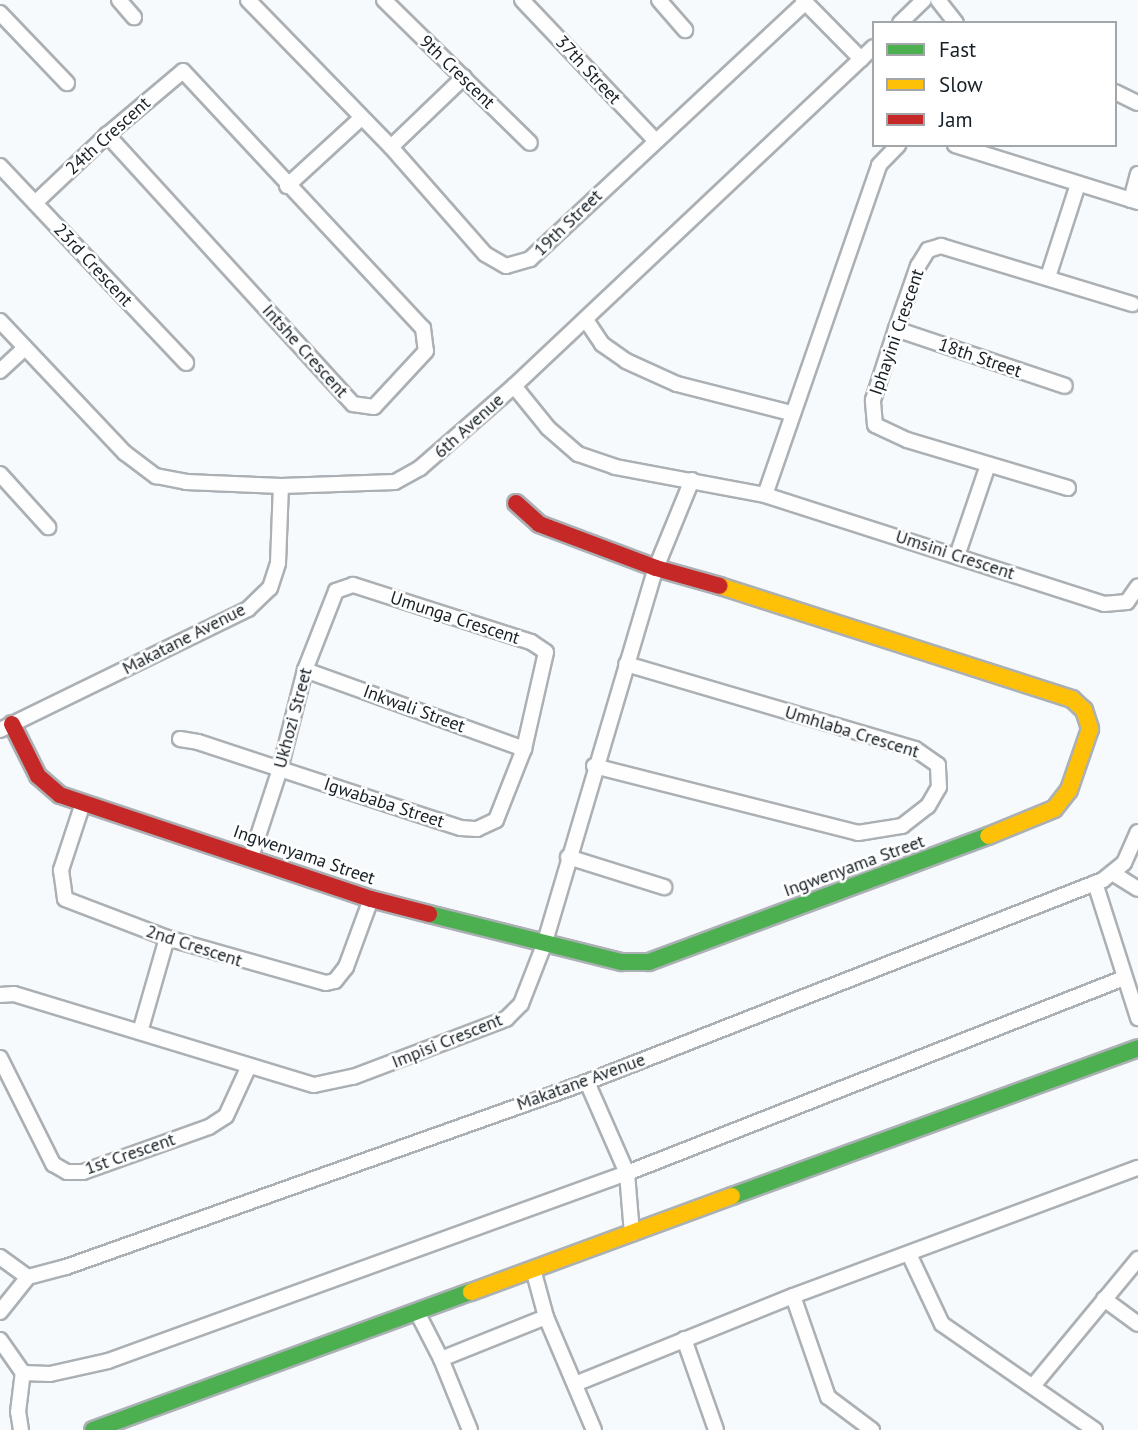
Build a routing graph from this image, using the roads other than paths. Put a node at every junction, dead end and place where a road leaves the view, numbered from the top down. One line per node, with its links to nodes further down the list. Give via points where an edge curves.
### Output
1 (119, 0): 10 (street)
2 (384, 0): 17 (street, 9th Crescent)
3 (522, 0): 23 (street, 37th Street)
4 (659, 0): 13 (street)
5 (924, 0): 11 (street)
6 (938, 0): 12 (street)
7 (250, 1): 21 (street, 19th Street)
8 (804, 1): 15 (street); 23 (street, 19th Street)
9 (0, 13): 18 (street)
10 (134, 17)
11 (902, 21)
12 (954, 21)
13 (685, 30)
14 (872, 49): 15 (street, 6th Avenue)
15 (862, 59): 36 (street, 6th Avenue)
16 (183, 71): 22 (street, 24th Crescent); 31 (street, Intshe Crescent)
17 (464, 77): 24 (street, 9th Crescent); 25 (street)
18 (67, 83)
19 (1117, 93): 20 (street)
20 (1138, 103)
21 (360, 119): 25 (street, 19th Street); 31 (street)
22 (107, 135): 31 (street, Intshe Crescent, via 354,404 374,407 426,351 424,328); 33 (street, 24th Crescent)
23 (654, 139): 25 (street, 19th Street, via 530,259 506,266 485,254)
24 (530, 143)
25 (391, 147)
26 (896, 147): 44 (street, via 879,165)
27 (961, 147): 30 (street)
28 (0, 166): 33 (street, 23rd Crescent)
29 (1138, 174): 32 (street)
30 (1078, 184): 32 (street); 34 (street)
31 (287, 186)
32 (1134, 201)
33 (35, 204): 40 (street, 23rd Crescent)
34 (1048, 277): 35 (street, Iphayini Crescent); 38 (street, Iphayini Crescent, via 947,246 931,248 918,265)
35 (1132, 304)
36 (586, 320): 42 (street, 6th Avenue); 44 (street, via 602,344 626,361 677,384)
37 (0, 321): 39 (street, 6th Avenue)
38 (896, 329): 43 (street, 18th Street); 45 (street, Iphayini Crescent, via 873,400 875,425)
39 (25, 348): 41 (street); 48 (street, 6th Avenue, via 148,472 186,482)
40 (186, 363)
41 (0, 371)
42 (514, 386): 47 (street, Umsini Crescent, via 548,428 578,454 658,479); 48 (street, 6th Avenue, via 408,478 376,484)
43 (1065, 386)
44 (791, 413): 50 (street)
45 (988, 465): 49 (street, Iphayini Crescent); 53 (street)
46 (0, 474): 52 (street)
47 (692, 480): 50 (street, Umsini Crescent); 54 (street, Impisi Crescent)
48 (281, 486): 59 (street, Makatane Avenue, via 278,563 270,588 248,610)
49 (1068, 488)
50 (765, 495): 53 (street, Umsini Crescent)
51 (516, 503): 54 (street, Ingwenyama Street, via 539,524)
52 (48, 527)
53 (957, 556): 56 (street, Umsini Crescent, via 1104,604 1127,602)
54 (656, 568): 57 (street, Impisi Crescent); 75 (street, Ingwenyama Street, via 760,597 1072,699 1090,722 1081,765 1063,802 1040,817 679,951 634,962)
55 (345, 585): 58 (street, Ukhozi Street, via 333,597); 61 (street, Umunga Crescent, via 541,646 547,661)
56 (1138, 586)
57 (626, 664): 62 (street, Impisi Crescent); 62 (street, Umhlaba Crescent, via 915,749 935,761 939,787 928,806 902,826 858,833)
58 (305, 670): 61 (street, Inkwali Street); 63 (street, Ukhozi Street)
59 (6, 727): 64 (street, Ingwenyama Street, via 46,786)
60 (180, 739): 63 (street, Igwababa Street)
61 (524, 748): 65 (street, Umunga Crescent, via 496,820)
62 (594, 766): 68 (street, Impisi Crescent)
63 (280, 769): 65 (street, Igwababa Street, via 461,828); 67 (street, Ukhozi Street)
64 (83, 803): 67 (street, Ingwenyama Street); 74 (street, 2nd Crescent, via 61,870 65,899)
65 (489, 826)
66 (1138, 832): 69 (street)
67 (251, 857): 73 (street, Ingwenyama Street)
68 (568, 857): 71 (street); 75 (street, Impisi Crescent)
69 (1114, 874): 70 (street, Makatane Avenue); 72 (street)
70 (1095, 883): 76 (street); 83 (street, Makatane Avenue)
71 (664, 887)
72 (1138, 889)
73 (371, 899): 74 (street, 2nd Crescent, via 346,967 326,983); 75 (street, Ingwenyama Street)
74 (167, 938): 79 (street)
75 (544, 945): 82 (street, Impisi Crescent, via 515,1012 462,1039 353,1077 314,1085)
76 (1124, 978): 78 (street); 85 (street)
77 (0, 995): 79 (street, Impisi Crescent, via 14,994)
78 (1138, 1018)
79 (140, 1032): 82 (street, Impisi Crescent)
80 (1138, 1048): 86 (street)
81 (0, 1058): 82 (street, 1st Crescent, via 53,1164 67,1172 83,1172 208,1128 226,1116)
82 (249, 1066)
83 (587, 1082): 85 (street); 91 (street, Makatane Avenue)
84 (1138, 1168): 87 (street)
85 (627, 1173): 86 (street); 101 (street, via 108,1362 50,1374)
86 (632, 1234): 90 (street)
87 (909, 1254): 92 (street); 103 (street, via 942,1324)
88 (0, 1257): 91 (street)
89 (1138, 1259): 93 (street)
90 (533, 1269): 95 (street); 96 (street)
91 (28, 1277): 94 (street)
92 (793, 1296): 98 (street); 109 (street, via 828,1397)
93 (1104, 1299): 97 (street); 103 (street)
94 (0, 1312)
95 (417, 1312): 100 (street); 105 (street)
96 (546, 1317): 100 (street); 102 (street)
97 (1138, 1324)
98 (684, 1339): 102 (street); 108 (street)
99 (0, 1340): 101 (street)
100 (441, 1359): 106 (street)
101 (23, 1373): 104 (street, via 18,1412)
102 (575, 1384): 107 (street)
103 (1033, 1386): 110 (street)
104 (21, 1430)
105 (93, 1430)
106 (470, 1430)
107 (594, 1430)
108 (716, 1430)
109 (873, 1430)
110 (1095, 1430)

